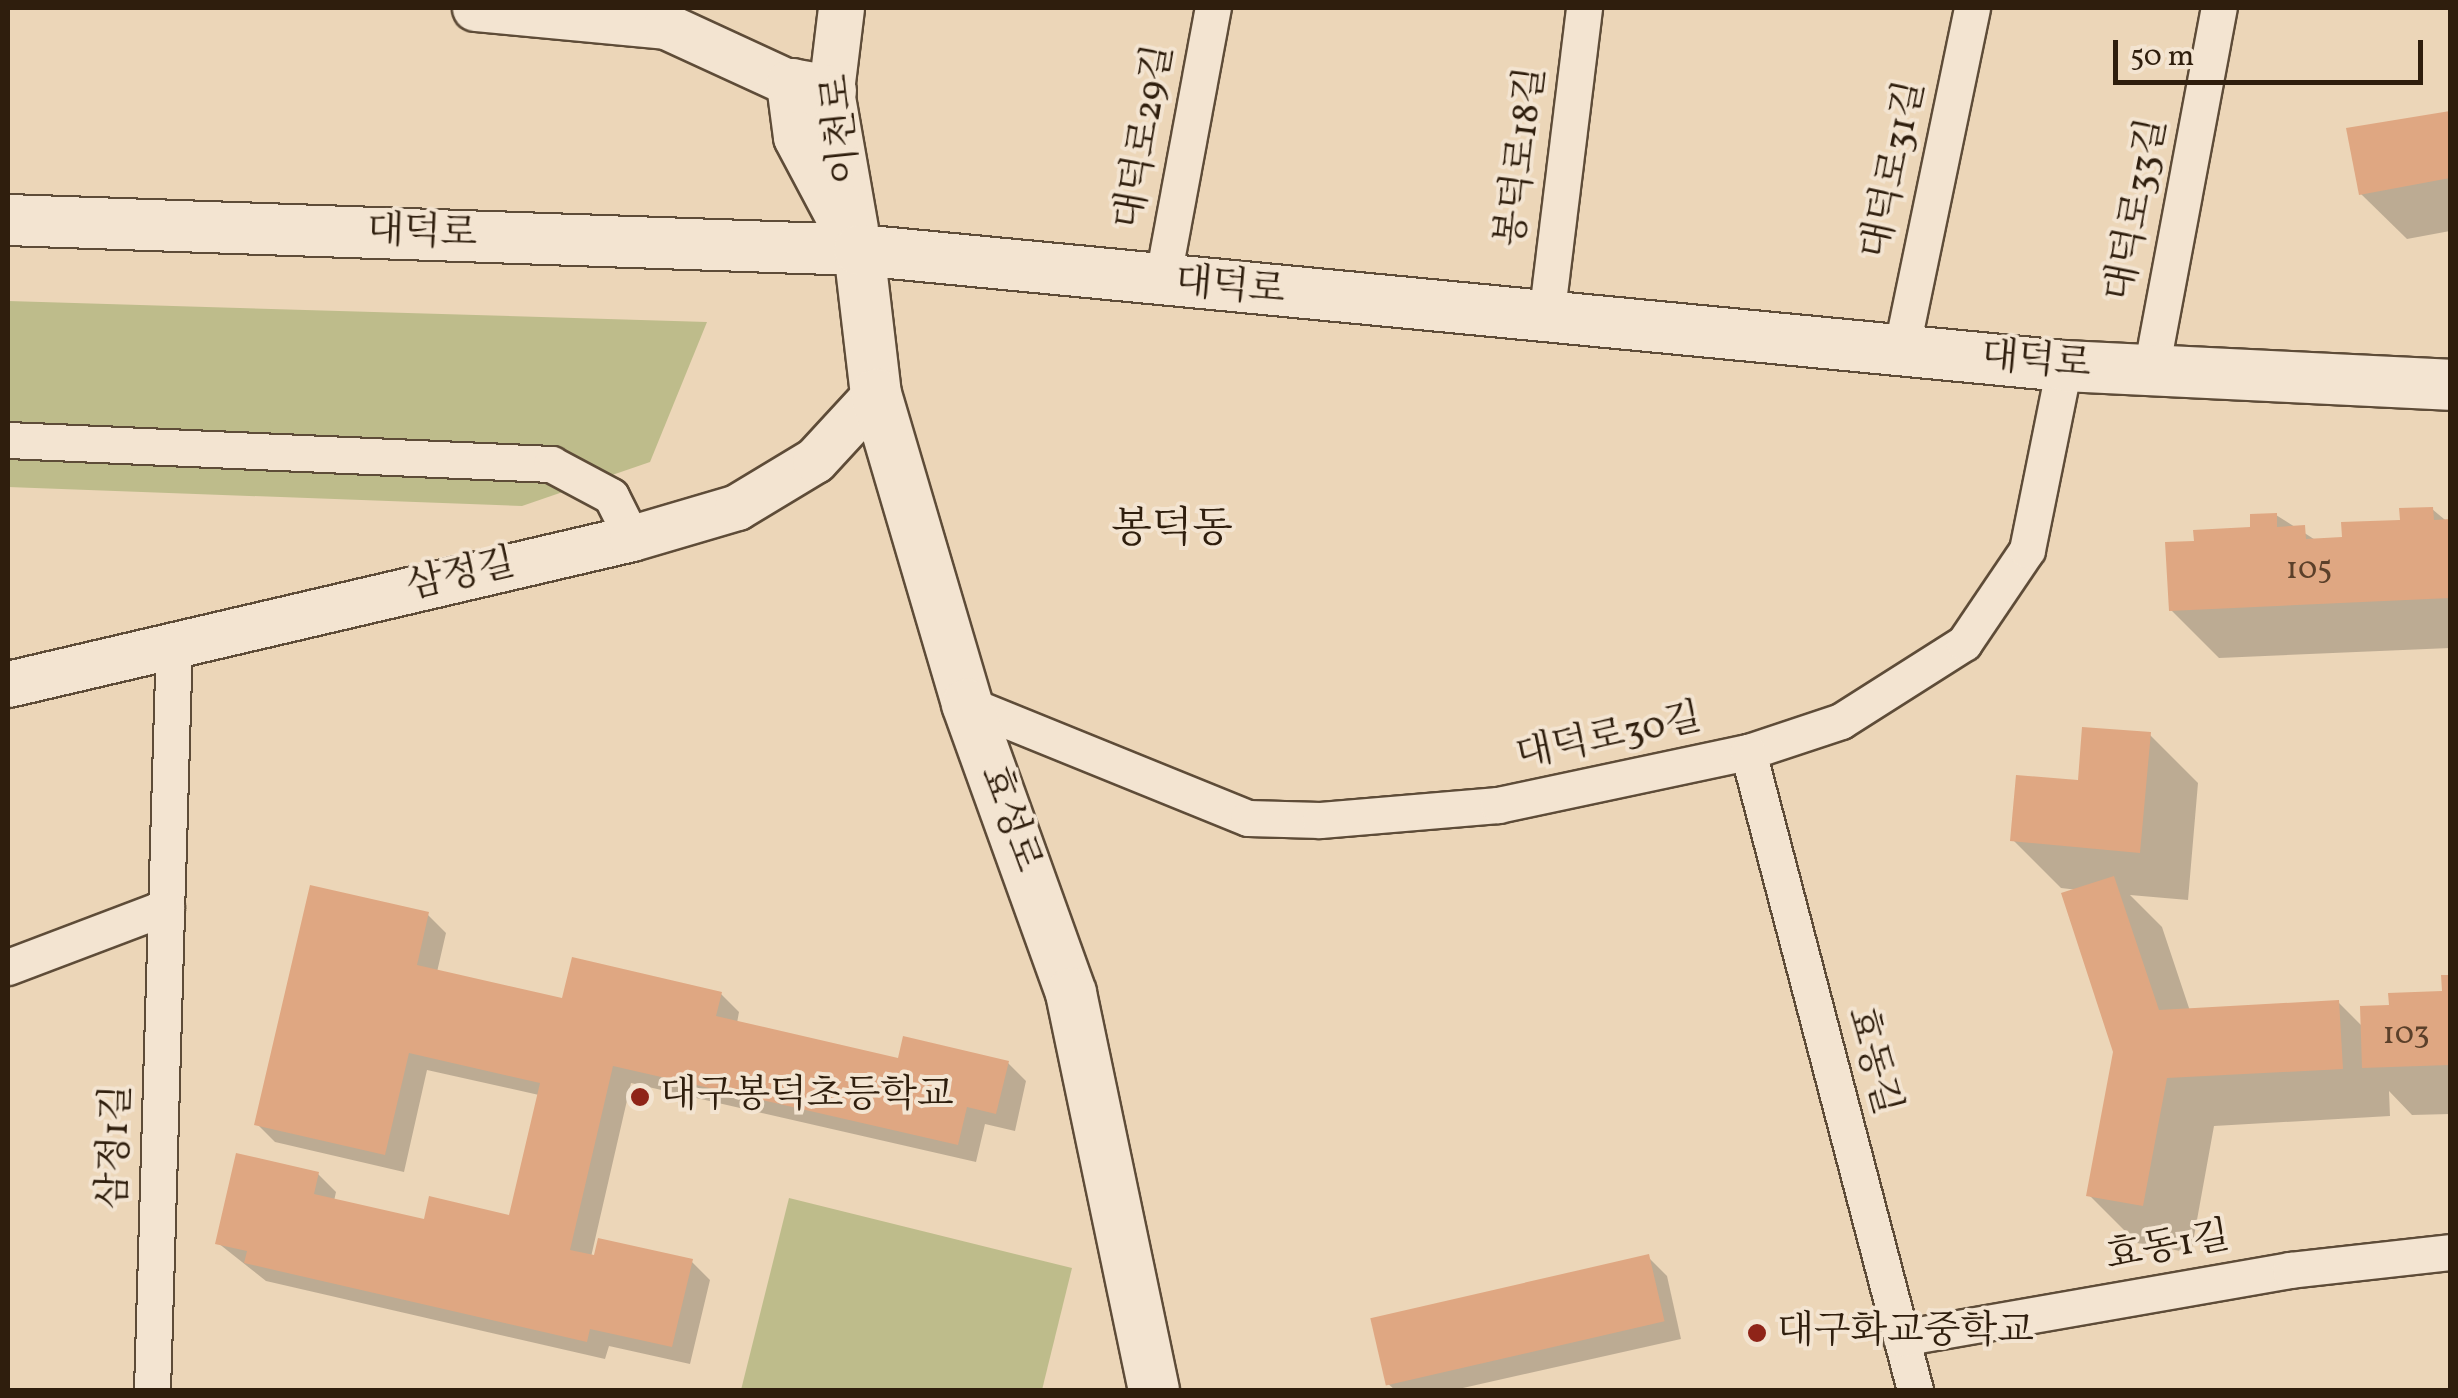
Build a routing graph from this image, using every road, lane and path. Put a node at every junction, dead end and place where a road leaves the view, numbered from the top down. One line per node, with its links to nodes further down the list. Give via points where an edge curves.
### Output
1 (475, 8): 7 (street, via 666,26)
2 (841, 8): 7 (street, 이천로)
3 (1213, 8): 10 (street, 대덕로29길)
4 (1584, 8): 11 (street, 봉덕로18길)
5 (1972, 8): 12 (street, 대덕로31길)
6 (2219, 8): 14 (street, 대덕로33길)
7 (812, 87): 9 (main road, via 799,138)
8 (8, 220): 9 (main road, 대덕로)
9 (859, 250): 10 (main road, 대덕로); 16 (main road, 효성로)
10 (1162, 282): 11 (main road, 대덕로)
11 (1546, 318): 12 (main road, 대덕로)
12 (1902, 351): 13 (main road, 대덕로)
13 (2064, 366): 14 (main road, 대덕로); 22 (street, 대덕로30길, via 2027,550 1964,643 1841,721)
14 (2151, 370): 15 (main road, 대덕로)
15 (2450, 385)
16 (876, 394): 18 (street, 삼정길, via 783,485 737,507); 21 (main road, 효성로)
17 (8, 440): 18 (street, via 551,464 610,496)
18 (632, 538): 19 (street, 삼정길)
19 (174, 640): 20 (street, 삼정길); 23 (street, 삼정1길)
20 (8, 684)
21 (967, 704): 22 (street, 대덕로30길, via 1248,818 1320,820 1498,805); 28 (main road, 효성로, via 1071,993)
22 (1748, 752): 26 (street, 효동길)
23 (166, 907): 24 (street); 27 (street, 삼정1길)
24 (8, 967)
25 (2450, 1252): 26 (street, 효동1길, via 2290,1270)
26 (1901, 1338): 29 (street, 효동길)
27 (152, 1390)
28 (1154, 1390)
29 (1915, 1390)

